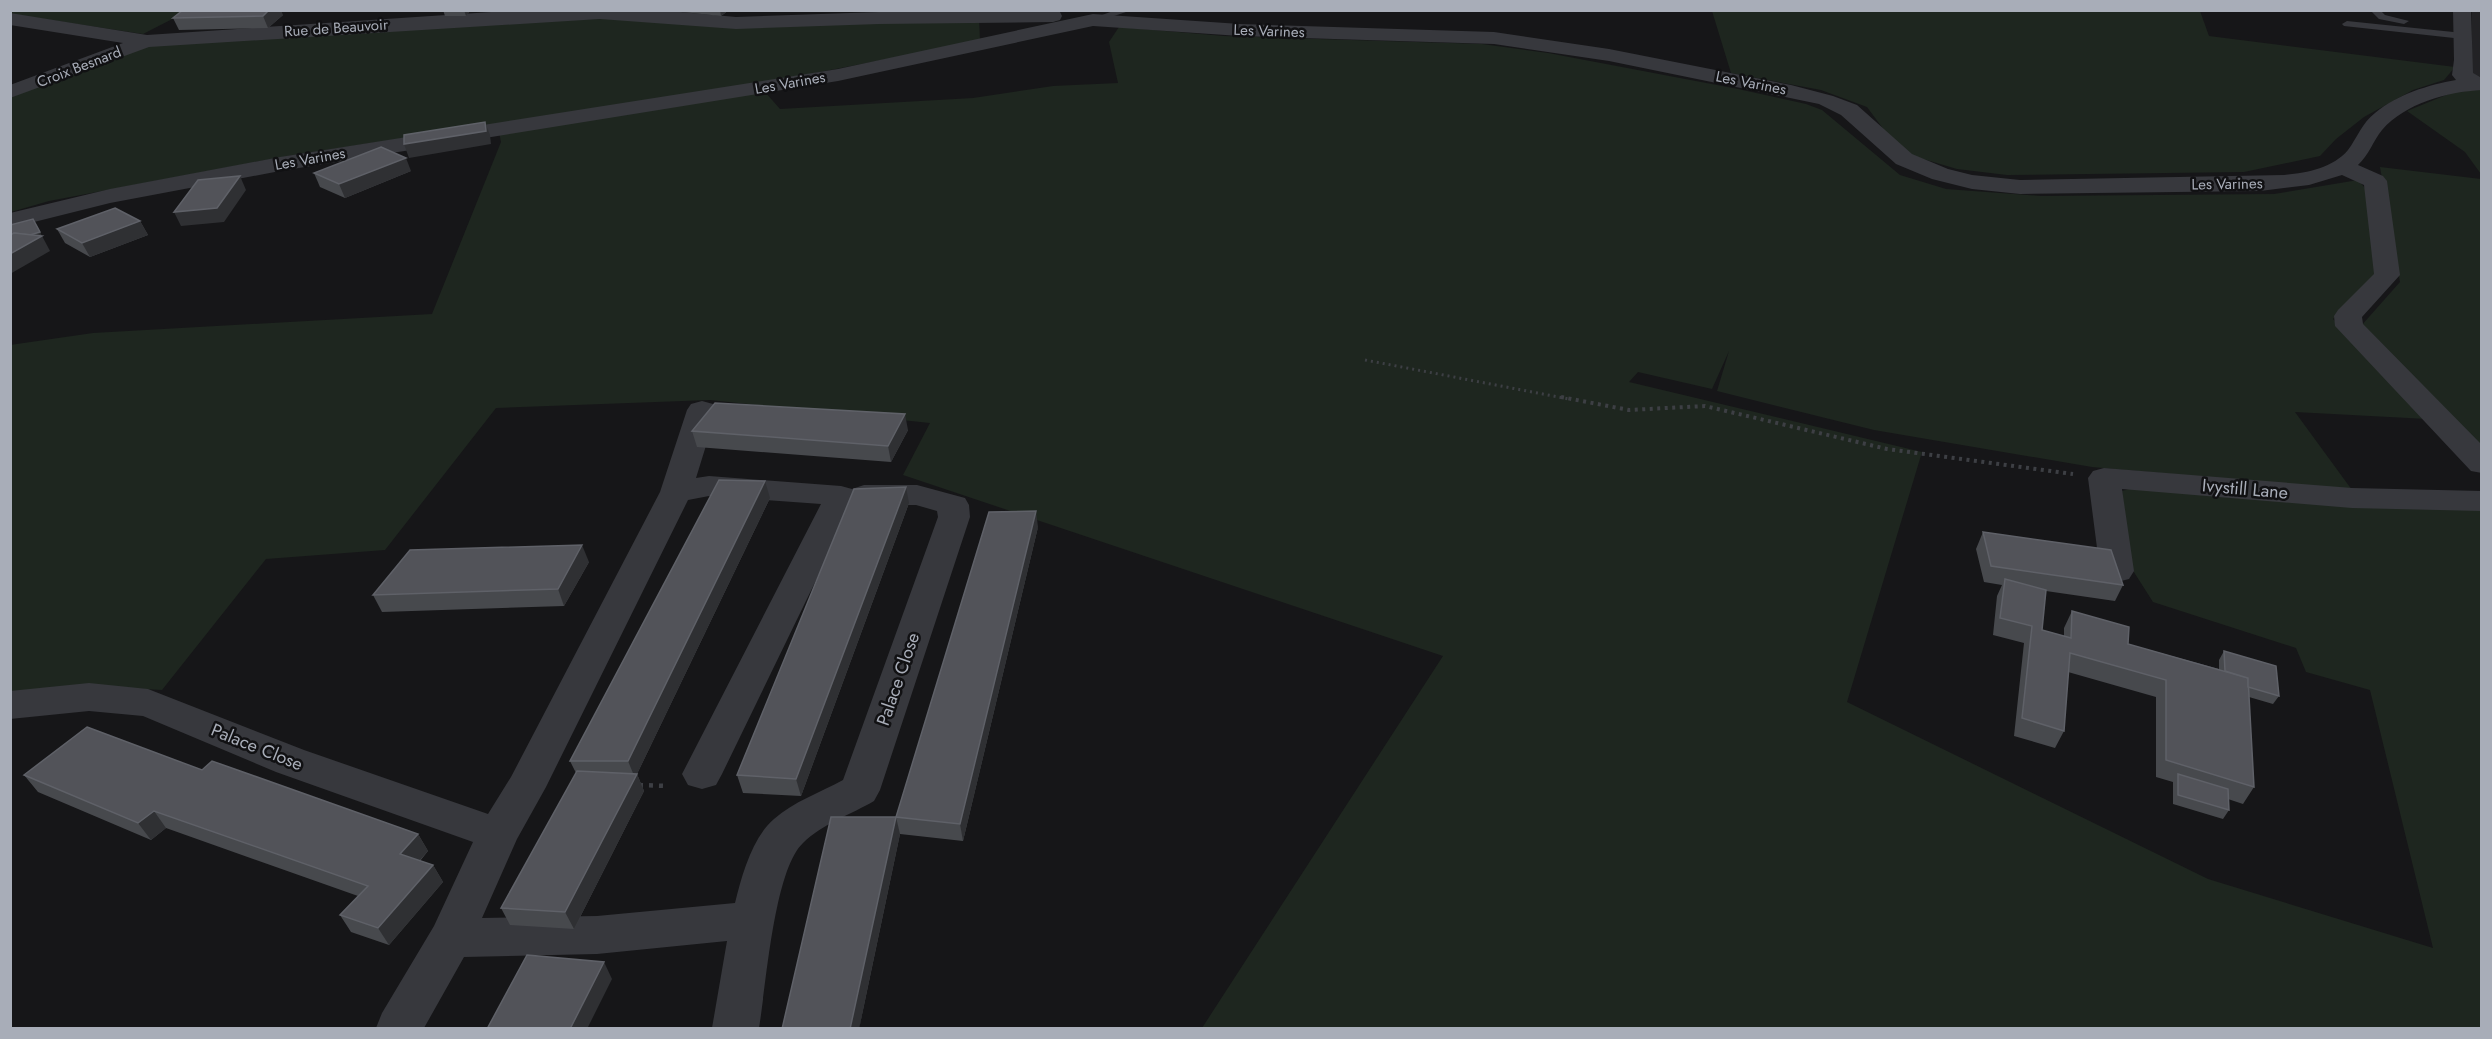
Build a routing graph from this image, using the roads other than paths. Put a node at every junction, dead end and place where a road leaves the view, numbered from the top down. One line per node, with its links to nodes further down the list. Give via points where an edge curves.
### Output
1 (1128, 10): 5 (lane)
2 (2374, 10): 7 (lane, via 2382,17)
3 (2462, 10): 7 (street)
4 (10, 19): 8 (street, Rue de Beauvoir)
5 (1093, 20): 8 (street, Rue de Beauvoir, via 1008,15 736,23 600,14); 11 (street, Les Varines, via 1240,30 1494,38 1609,55 1826,100 1849,110 1904,159 1972,182 2020,187 2282,183); 12 (street, Les Varines, via 838,75 280,164 100,198)
6 (2347, 24): 7 (lane)
7 (2463, 34): 9 (street, via 2462,75)
8 (147, 41): 10 (street, Croix Besnard)
9 (2478, 83): 11 (street, Les Varines, via 2439,90 2395,109 2373,128 2358,155)
10 (10, 92)
11 (2342, 167): 14 (street, via 2375,181 2387,275 2348,316 2349,326)
12 (10, 221)
13 (702, 410): 15 (street)
14 (2481, 464)
15 (676, 492): 16 (street, Palace Close, via 709,486); 21 (street, via 526,787)
16 (841, 496): 20 (street); 22 (street, Palace Close, via 917,495 953,505 954,517 860,790 787,832 772,851)
17 (2481, 501): 18 (street, Ivystill Lane, via 2352,498 2103,478)
18 (2117, 571)
19 (10, 705): 21 (street, Palace Close, via 89,697 148,703 290,761)
20 (702, 774)
21 (498, 834): 23 (street)
22 (753, 920): 23 (street, via 597,935); 25 (street, Palace Close)
23 (451, 938): 24 (street)
24 (399, 1029)
25 (736, 1029)

